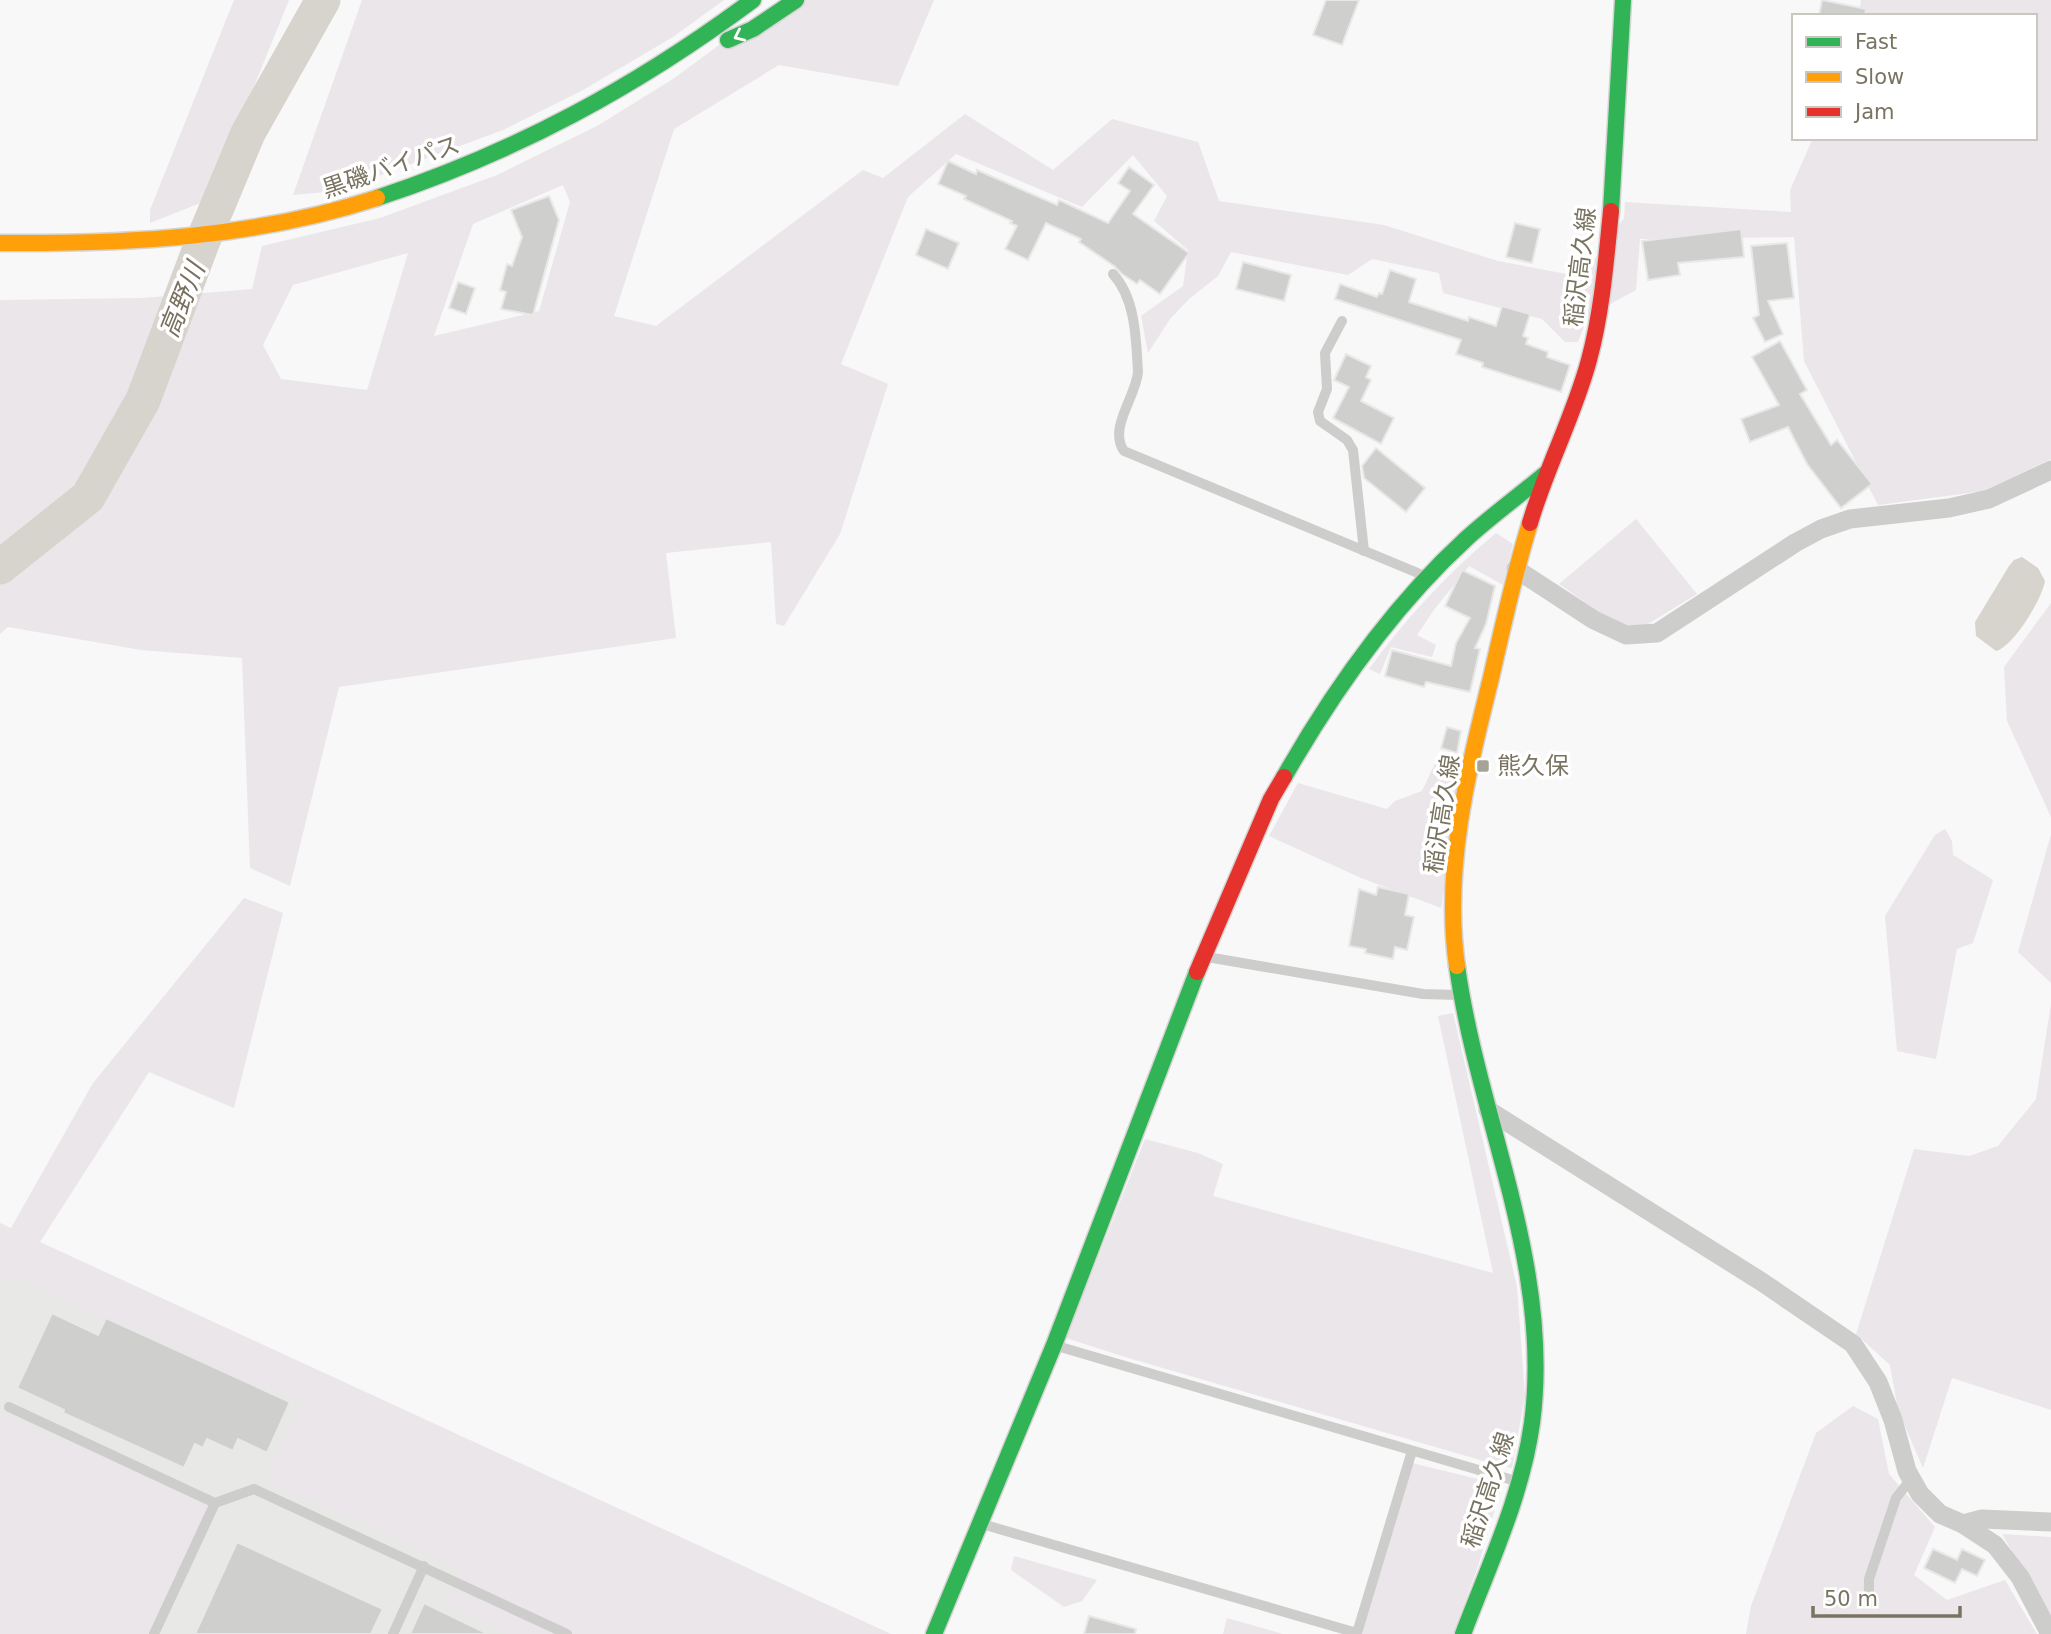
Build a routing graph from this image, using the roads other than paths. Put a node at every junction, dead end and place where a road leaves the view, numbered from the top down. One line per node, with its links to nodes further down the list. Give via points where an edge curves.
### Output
1 (741, 0): 5 (main road)
2 (753, 0): 5 (main road, 黒磯バイパス)
3 (796, 0): 6 (main road, one-way to 6, via 724,43)
4 (1623, 0): 11 (main road, 稲沢高久線, via 1604,282 1574,409)
5 (703, 38): 6 (main road, 黒磯バイパス)
6 (675, 58): 7 (main road, 黒磯バイパス, via 532,139 366,202 263,227 160,241)
7 (0, 243)
8 (1113, 274): 12 (lane, via 1129,299 1138,372 1138,383 1118,431 1124,451)
9 (1342, 321): 12 (lane, via 1325,353 1327,389 1318,412 1320,421 1347,440 1353,450)
10 (2051, 470): 13 (street, via 1989,499 1850,519 1821,529 1657,633 1626,635 1594,620)
11 (1545, 474): 13 (main road, 稲沢高久線); 14 (main road, via 1466,539)
12 (1364, 551): 14 (lane)
13 (1516, 569): 16 (main road, 稲沢高久線, via 1460,827 1452,930)
14 (1428, 578): 15 (main road, via 1349,674 1308,735 1271,799)
15 (1203, 956): 16 (lane, via 1423,994); 18 (main road)
16 (1461, 996): 17 (main road, 稲沢高久線)
17 (1488, 1110): 21 (street, via 1853,1344 1878,1382); 22 (main road, 稲沢高久線, via 1531,1303 1535,1351 1531,1431)
18 (1054, 1345): 20 (lane); 25 (main road)
19 (9, 1407): 23 (lane)
20 (1412, 1451): 22 (lane); 25 (lane, via 1357,1633)
21 (1911, 1478): 26 (street, via 1940,1514); 28 (lane, via 1896,1498 1869,1579)
22 (1520, 1482): 33 (main road, 稲沢高久線)
23 (215, 1503): 27 (lane, via 254,1489); 29 (lane)
24 (2051, 1522): 26 (street, via 1982,1519)
25 (980, 1524): 32 (main road)
26 (1963, 1524): 34 (street, via 1995,1545 2020,1577)
27 (425, 1566): 30 (lane); 31 (lane)
28 (1869, 1592)
29 (154, 1634)
30 (393, 1634)
31 (566, 1634)
32 (934, 1634)
33 (1463, 1634)
34 (2050, 1634)

